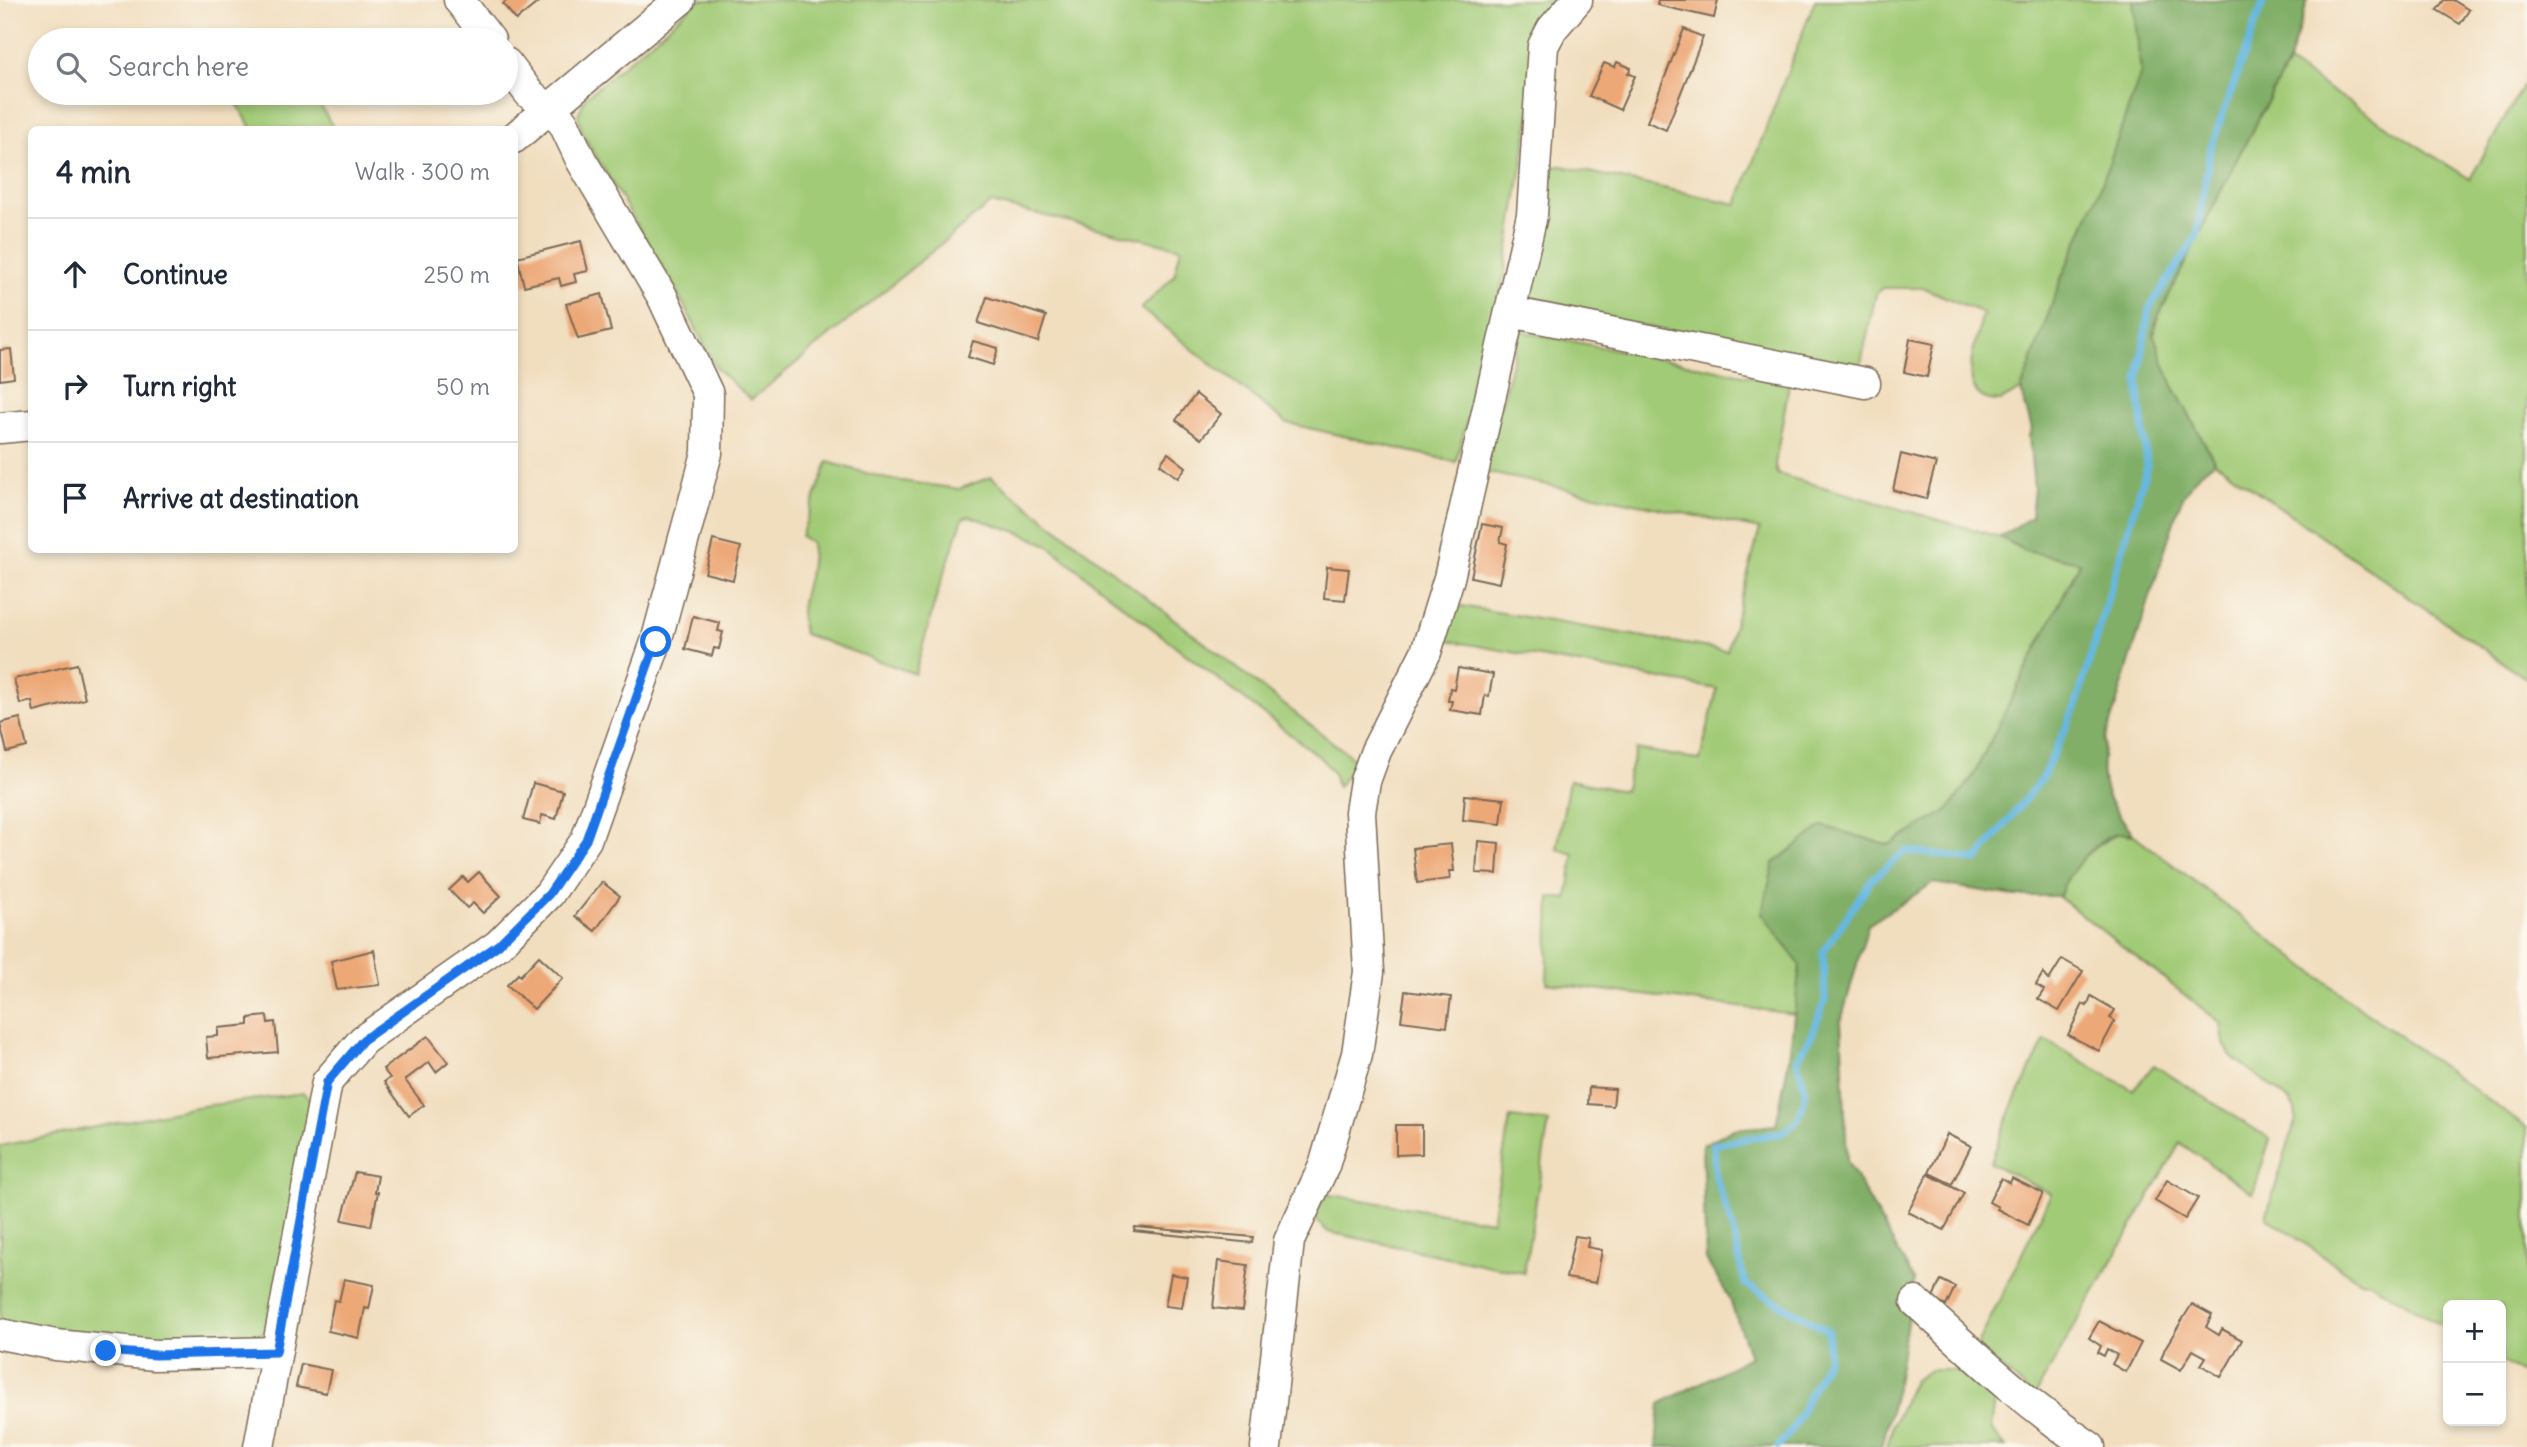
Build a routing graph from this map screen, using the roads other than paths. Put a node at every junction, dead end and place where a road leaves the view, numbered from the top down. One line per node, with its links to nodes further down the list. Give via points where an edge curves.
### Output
1 (459, 0): 4 (street)
2 (680, 0): 6 (street)
3 (1577, 0): 8 (street, via 1543,46 1532,215)
4 (481, 28)
5 (518, 79): 6 (street)
6 (549, 111): 7 (street); 14 (street, via 562,122 662,296 708,394 707,453 656,642 586,840 549,894 498,945 363,1040 327,1082)
7 (518, 135)
8 (1510, 313): 9 (street); 16 (street, via 1449,578 1426,652 1365,781 1360,812 1369,972 1357,1054 1324,1167 1289,1241)
9 (1865, 383)
10 (28, 425): 11 (street)
11 (0, 428)
12 (1916, 1302): 17 (street, via 2050,1420)
13 (0, 1334): 14 (street, via 155,1355)
14 (276, 1352): 15 (street)
15 (259, 1447)
16 (1266, 1447)
17 (2090, 1447)

